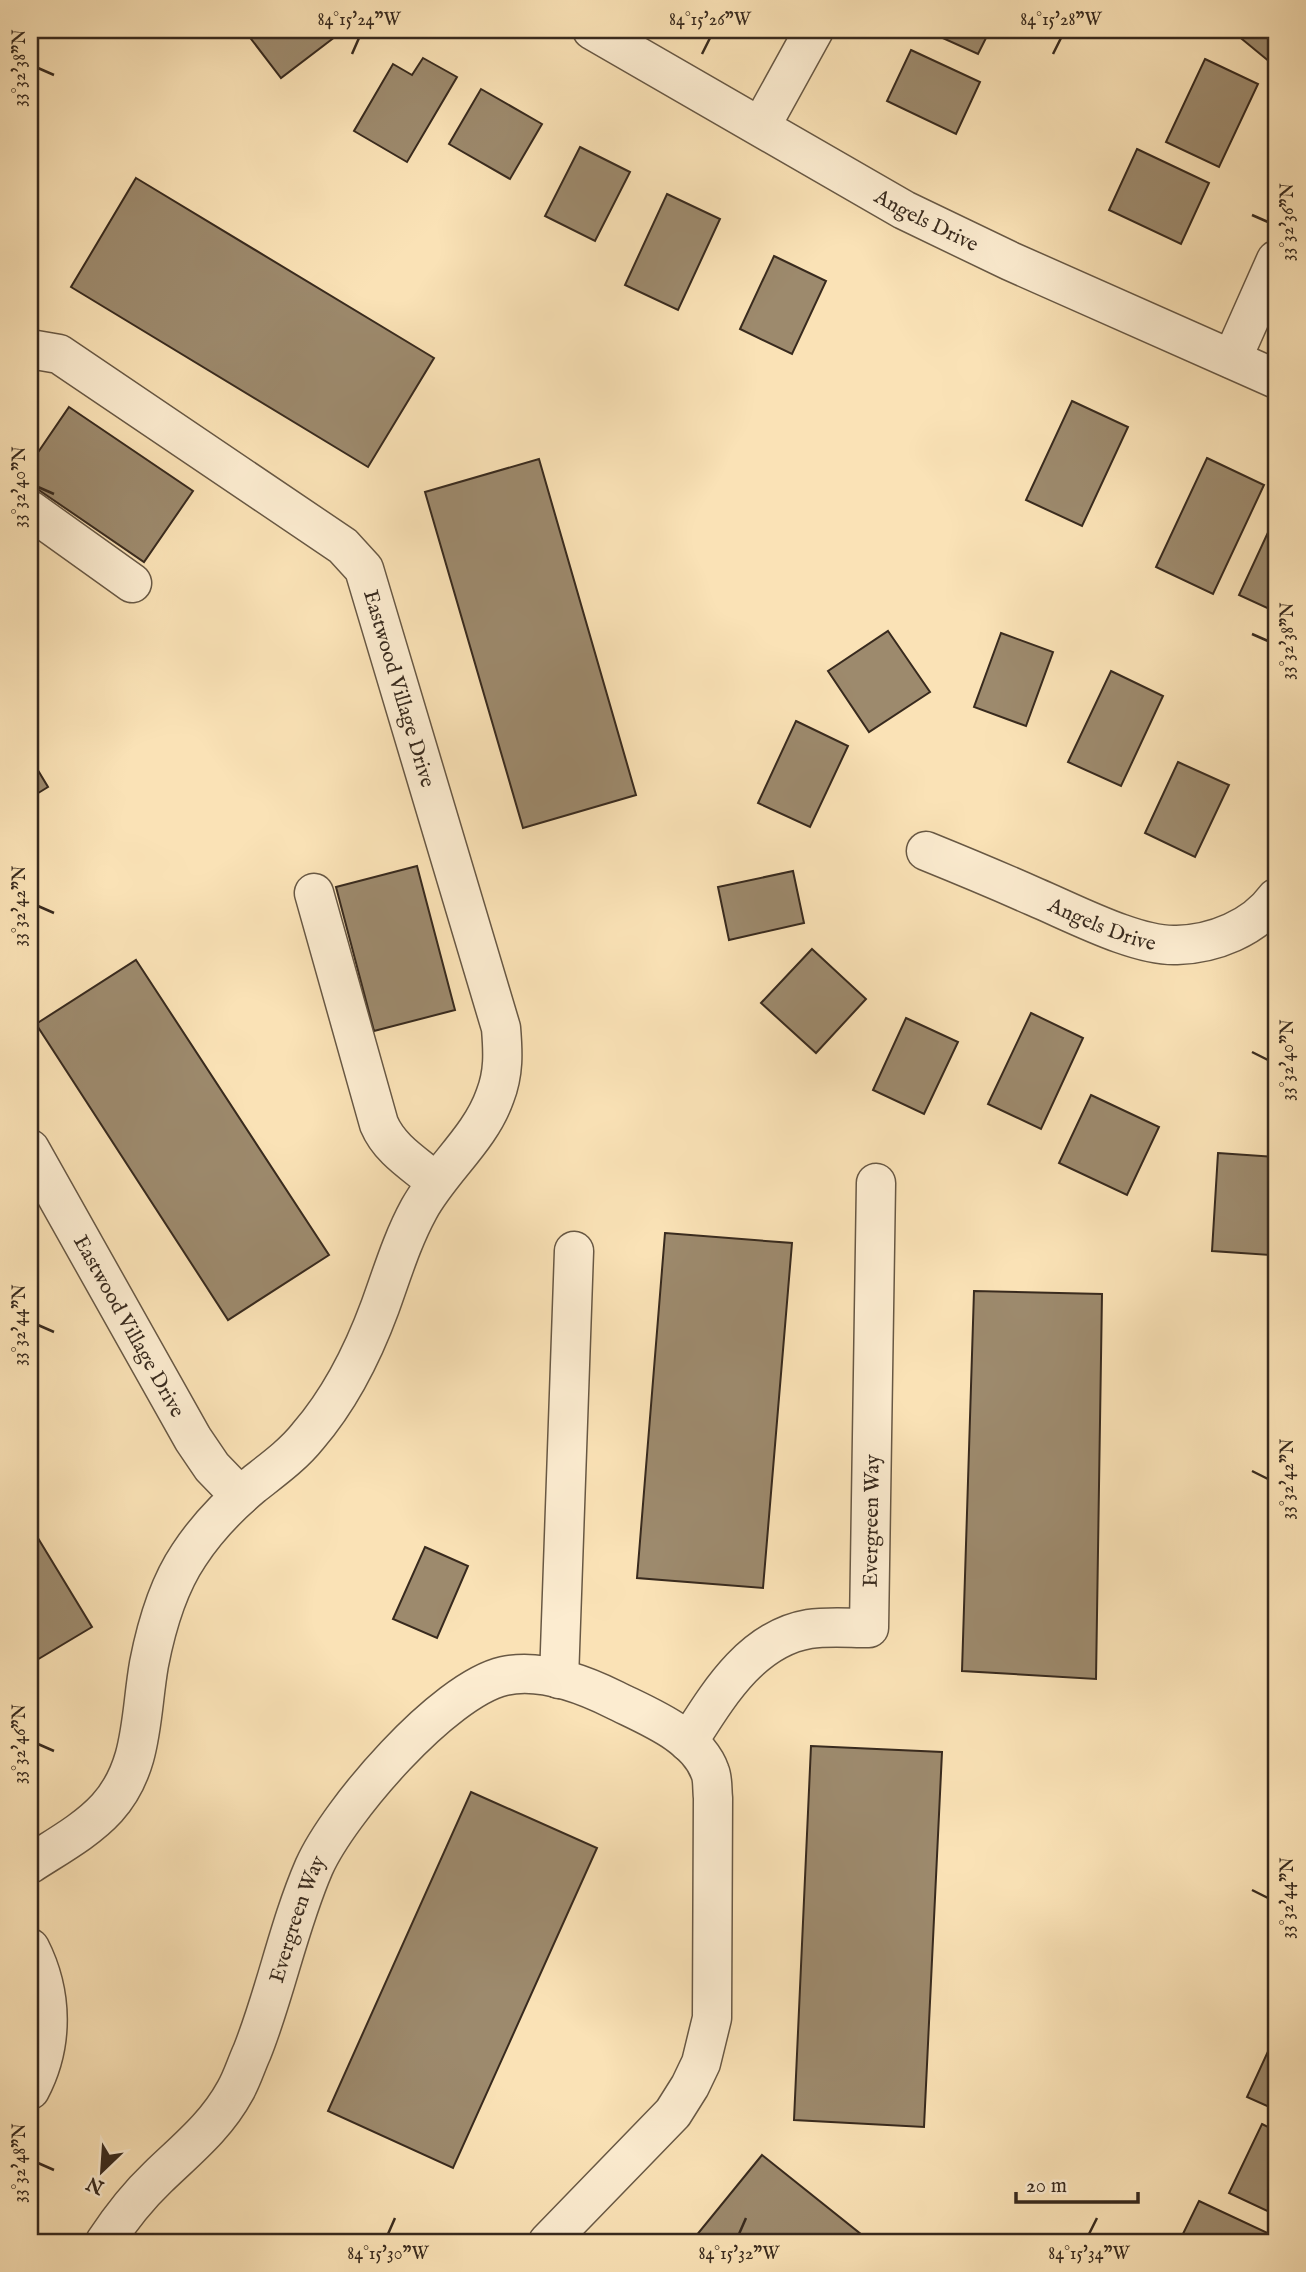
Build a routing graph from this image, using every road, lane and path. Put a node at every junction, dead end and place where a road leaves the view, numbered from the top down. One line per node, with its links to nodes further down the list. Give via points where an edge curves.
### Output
1 (592, 30): 3 (street, Angels Drive)
2 (814, 30): 3 (street)
3 (761, 126): 6 (street, Angels Drive, via 904,210)
4 (1276, 260): 6 (street)
5 (30, 349): 14 (street, Eastwood Village Drive, via 59,354 343,545 363,569 501,1028 501,1077 495,1097 485,1120)
6 (1231, 359): 7 (street, Angels Drive)
7 (1276, 379)
8 (30, 510): 9 (street)
9 (132, 583)
10 (926, 851): 12 (street, Angels Drive, via 1097,924 1175,946 1233,932 1254,920)
11 (314, 893): 14 (street, via 384,1136)
12 (1276, 898)
13 (30, 1149): 17 (street, Eastwood Village Drive, via 193,1440)
14 (436, 1182): 17 (street, Eastwood Village Drive, via 405,1239 360,1356 331,1405 284,1461)
15 (876, 1183): 19 (street, Evergreen Way, via 869,1628 810,1629 770,1644 731,1678)
16 (574, 1251): 18 (street)
17 (240, 1496): 20 (street, Eastwood Village Drive, via 200,1540 176,1578 150,1663 138,1751 121,1789 91,1823)
18 (559, 1679): 19 (street, Evergreen Way, via 658,1720); 23 (street, Evergreen Way, via 503,1676 463,1695 414,1737 352,1807 316,1863 264,2023 237,2089 210,2129 156,2178)
19 (688, 1742): 24 (street, Evergreen Way, via 710,1772 713,1798 712,2018 708,2039 673,2113)
20 (30, 1864)
21 (30, 1948): 22 (street, via 39,1966 47,2006 44,2056)
22 (30, 2090)
23 (105, 2242)
24 (548, 2242)

